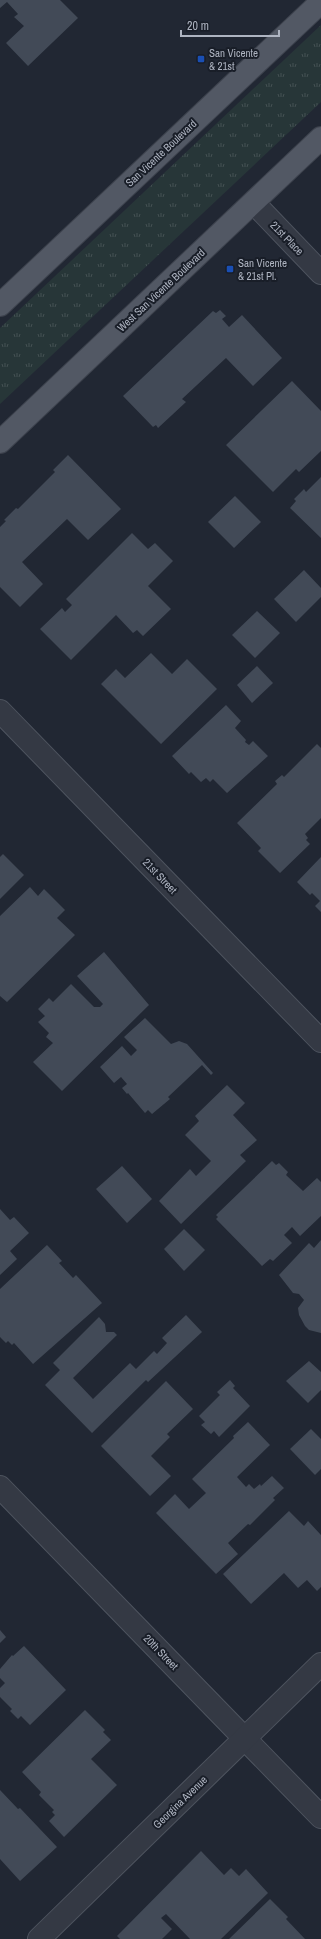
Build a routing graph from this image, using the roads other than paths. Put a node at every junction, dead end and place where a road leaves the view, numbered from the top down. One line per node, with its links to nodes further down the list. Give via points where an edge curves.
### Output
1 (321, 2): 5 (main road, San Vicente Boulevard)
2 (321, 138): 3 (main road, West San Vicente Boulevard)
3 (254, 203): 4 (street, 21st Place); 6 (main road, West San Vicente Boulevard)
4 (321, 273)
5 (0, 304)
6 (0, 442)
7 (0, 711): 8 (street, 21st Street)
8 (321, 1041)
9 (0, 1487): 11 (street, 20th Street)
10 (321, 1664): 11 (street, Georgina Avenue)
11 (245, 1738): 12 (street, 20th Street); 13 (street, Georgina Avenue)
12 (321, 1816)
13 (39, 1939)

